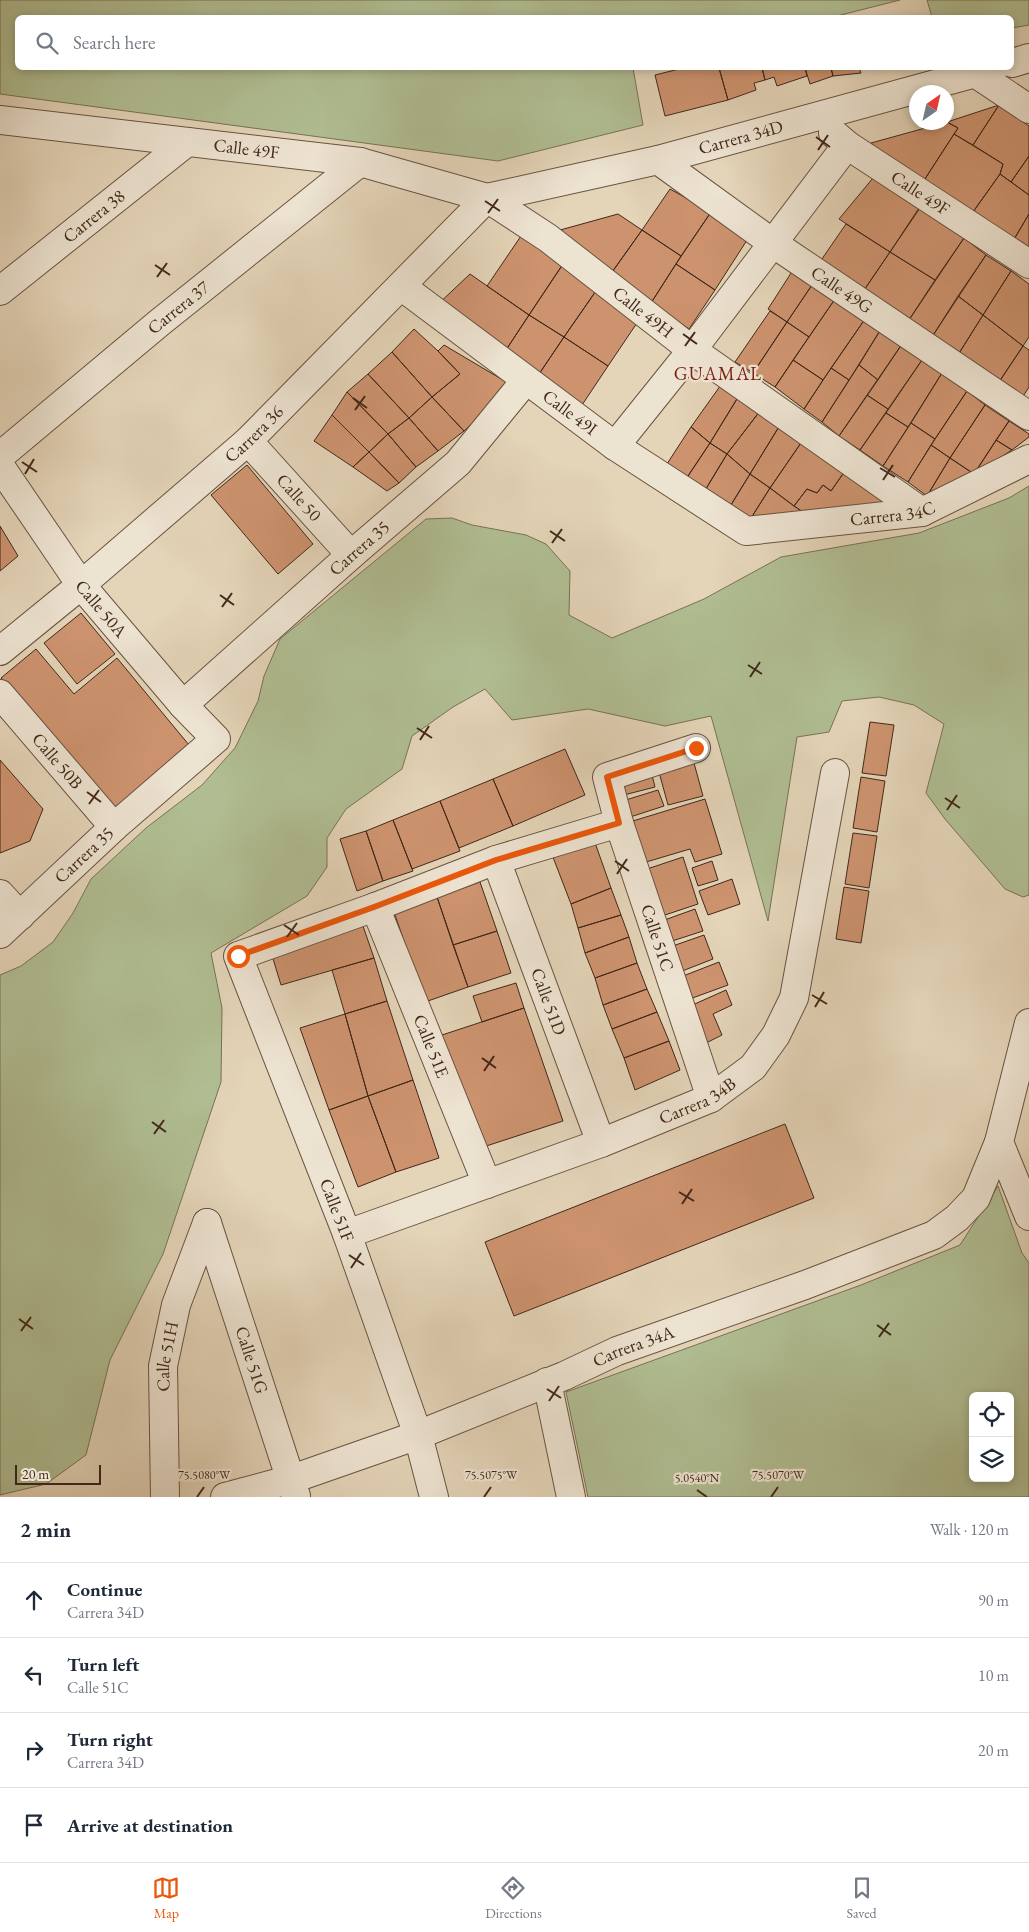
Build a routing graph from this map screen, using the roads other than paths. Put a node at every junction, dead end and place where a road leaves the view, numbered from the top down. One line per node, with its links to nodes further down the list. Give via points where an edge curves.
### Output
1 (1029, 58): 2 (street)
2 (1014, 62)
3 (984, 70): 4 (street); 5 (street, Carrera 34D)
4 (1029, 109)
5 (816, 117): 8 (street, Calle 49F); 9 (street, Carrera 34D)
6 (1, 122): 7 (street, Calle 49F)
7 (187, 142): 10 (street, Calle 49F); 15 (street, Carrera 38)
8 (847, 145): 12 (street); 13 (street, Calle 49F)
9 (658, 160): 11 (street, Carrera 34D); 12 (street, Calle 49G)
10 (360, 162): 11 (street, Calle 49F); 21 (street, Carrera 37)
11 (487, 198): 14 (street, Carrera 36); 16 (street, Calle 49H, via 548,238)
12 (774, 244): 16 (street); 18 (street, Calle 49G)
13 (1029, 264)
14 (401, 286): 17 (street, Calle 49I); 19 (street, Carrera 36)
15 (0, 291)
16 (692, 350): 20 (street); 24 (street, Calle 49H)
17 (526, 380): 20 (street, Calle 49I); 26 (street, Carrera 35, via 458,463)
18 (1029, 416)
19 (248, 441): 26 (street, Calle 50); 27 (street, Carrera 36)
20 (615, 446): 25 (street, Calle 49I)
21 (0, 456)
22 (1029, 459): 24 (street, Carrera 34C)
23 (0, 466): 27 (street, Calle 50A)
24 (922, 512): 25 (street, Carrera 34C)
25 (746, 531)
26 (351, 555): 30 (street, Carrera 35)
27 (81, 585): 28 (street, Carrera 36); 30 (street, Calle 50A)
28 (0, 651)
29 (0, 694): 35 (street, Calle 50B)
30 (183, 705): 31 (street, Calle 50A)
31 (216, 739): 35 (street, Carrera 35)
32 (696, 748): 34 (street, Calle 51C, via 607,777)
33 (835, 773): 42 (street, Carrera 34B, via 794,998 776,1035 753,1067)
34 (619, 823): 36 (street); 42 (street, Calle 51C)
35 (114, 827): 39 (street, Carrera 35)
36 (496, 860): 38 (street); 44 (street, Calle 51D)
37 (0, 894): 39 (street)
38 (374, 907): 45 (street, Calle 51E); 48 (street, Calle 51F, via 238,956)
39 (20, 916): 40 (street, Carrera 35)
40 (0, 934)
41 (1029, 1023): 43 (street, Carrera 34A)
42 (711, 1098): 44 (street, Carrera 34B)
43 (999, 1142): 46 (street); 49 (street, Carrera 34A, via 976,1198 934,1235 805,1285 670,1331)
44 (601, 1143): 45 (street, Carrera 34B)
45 (487, 1184): 48 (street, Carrera 34B)
46 (1029, 1216)
47 (207, 1223): 51 (street, Calle 51G); 52 (street, Calle 51H, via 176,1305 163,1366)
48 (347, 1234): 50 (street, Calle 51F)
49 (547, 1382): 50 (street, Carrera 34A); 55 (street)
50 (418, 1435): 51 (street, Carrera 34A); 54 (street, Calle 51F)
51 (294, 1488): 53 (street, Carrera 34A)
52 (165, 1497)
53 (225, 1497)
54 (434, 1497)
55 (570, 1497)

